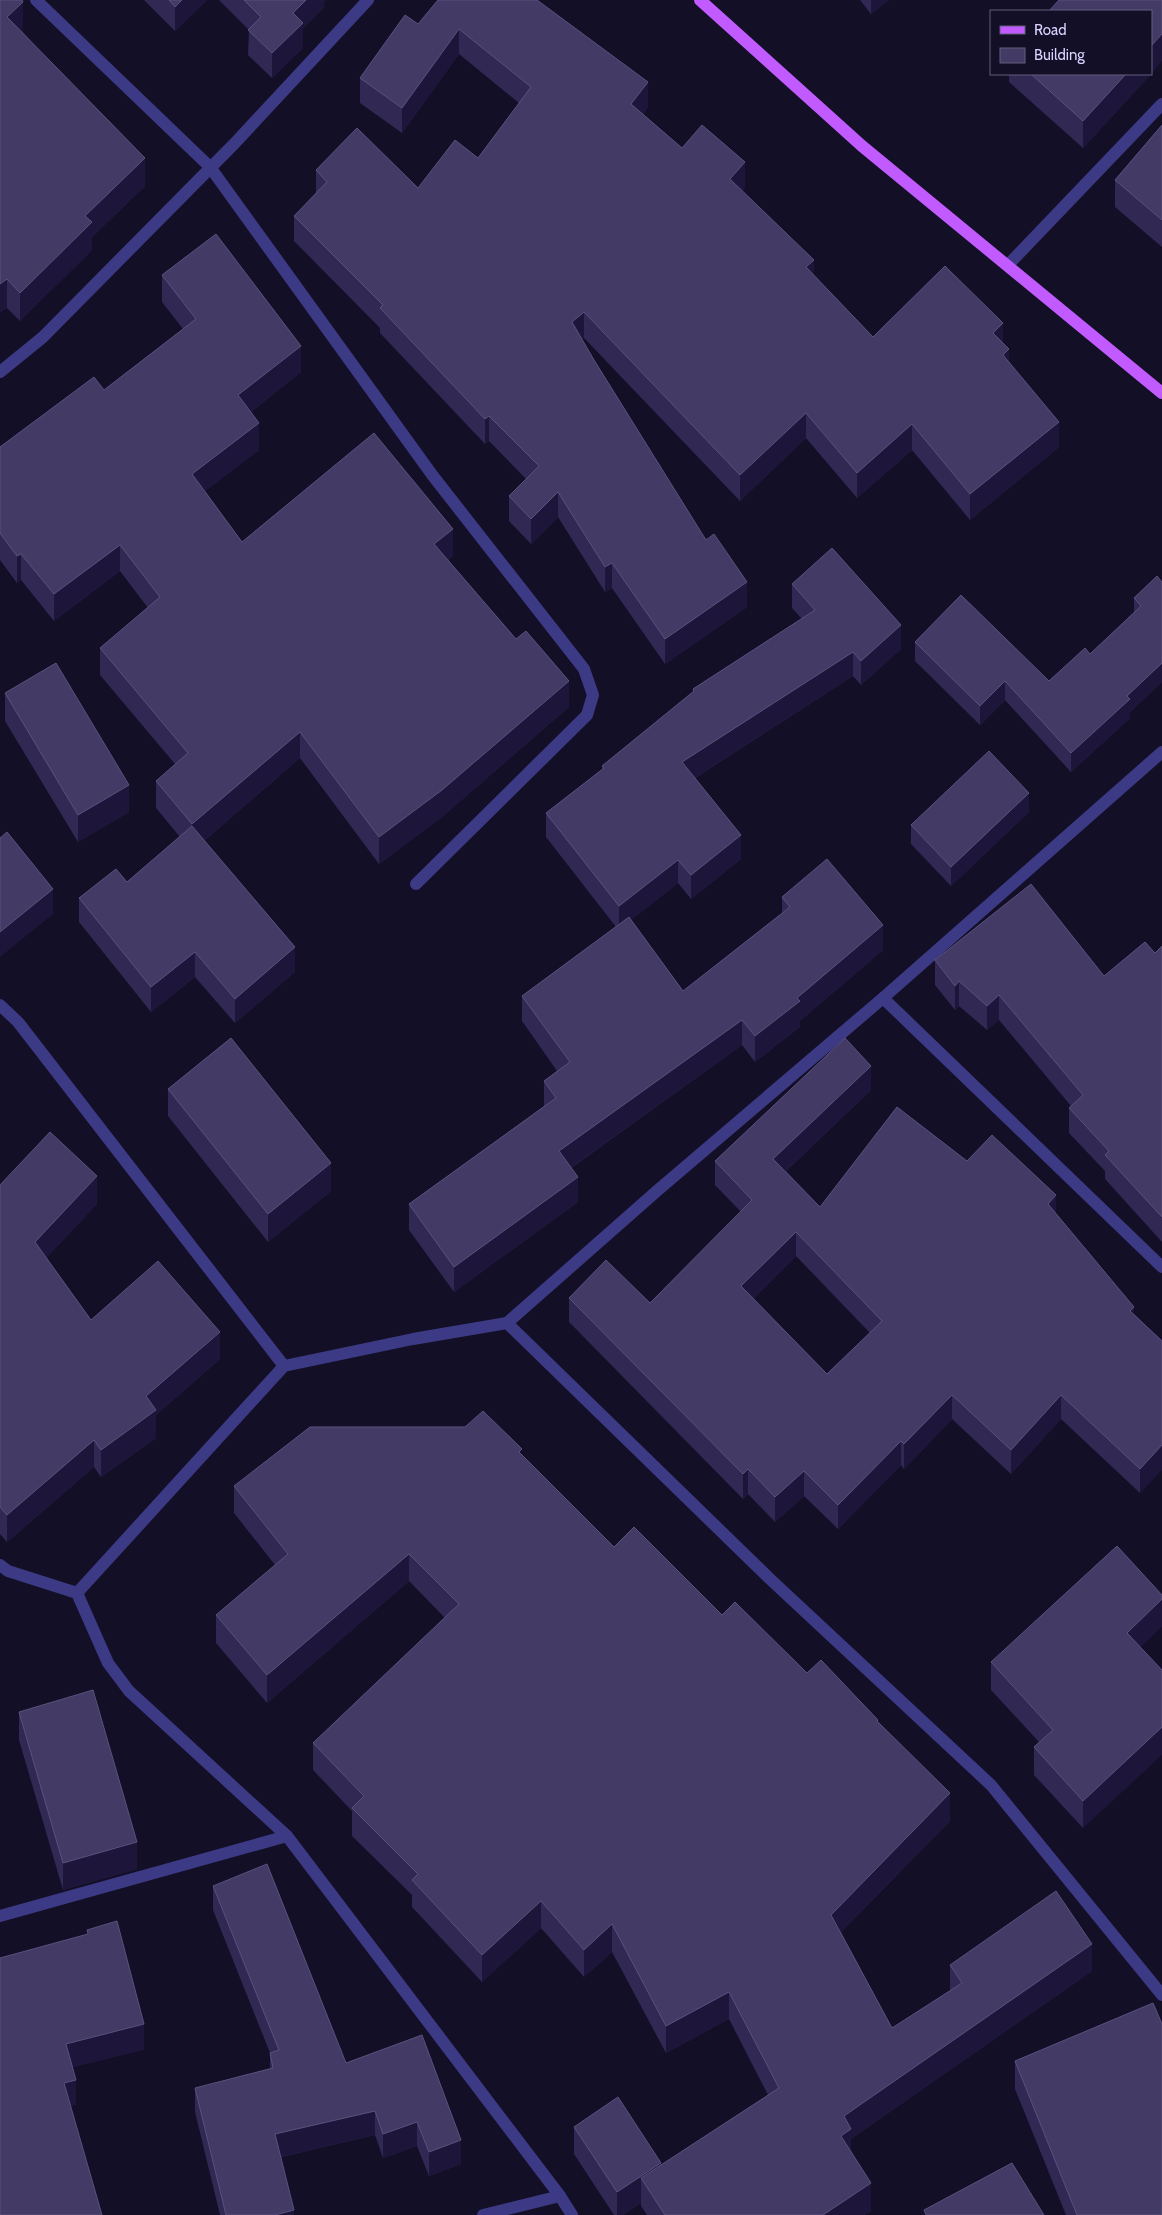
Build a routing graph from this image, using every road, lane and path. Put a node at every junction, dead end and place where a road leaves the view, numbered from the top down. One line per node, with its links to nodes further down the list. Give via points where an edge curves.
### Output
1 (36, 0): 5 (street)
2 (368, 0): 5 (street)
3 (700, 0): 6 (main road, via 862,146)
4 (1162, 104): 6 (street)
5 (210, 167): 7 (street, via 43,338); 10 (street, via 433,476 584,669 593,694 587,715)
6 (1008, 265): 8 (main road)
7 (0, 372)
8 (1162, 393)
9 (1162, 752): 11 (street)
10 (416, 884)
11 (883, 998): 13 (street); 14 (street)
12 (0, 1005): 15 (street, via 24,1030)
13 (1162, 1267)
14 (507, 1323): 15 (street); 20 (street, via 770,1579 991,1785)
15 (284, 1366): 17 (street)
16 (0, 1565): 17 (street, via 8,1571)
17 (76, 1593): 18 (street, via 108,1663 129,1691)
18 (287, 1836): 19 (street); 21 (street)
19 (0, 1916)
20 (1162, 1995)
21 (560, 2196): 22 (street); 23 (street)
22 (483, 2215)
23 (572, 2215)

